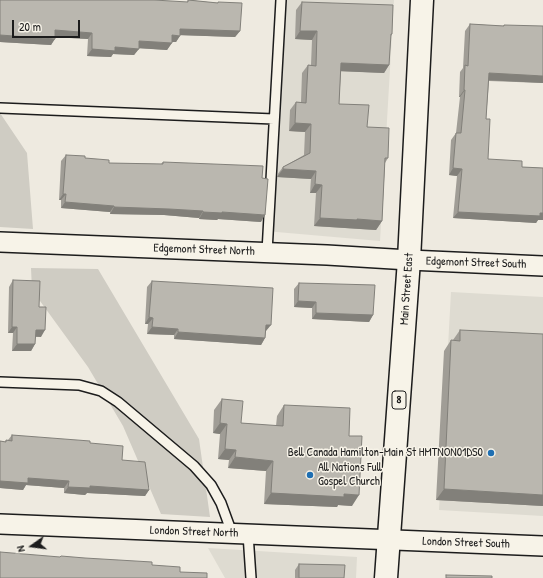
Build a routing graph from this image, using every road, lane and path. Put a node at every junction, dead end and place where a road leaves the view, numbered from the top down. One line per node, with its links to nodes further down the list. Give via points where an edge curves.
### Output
1 (281, 0): 4 (lane)
2 (422, 0): 7 (main road, Main Street East / 8)
3 (0, 108): 4 (lane)
4 (274, 119): 6 (lane)
5 (0, 242): 6 (street, Edgemont Street North)
6 (267, 252): 7 (street, Edgemont Street North)
7 (409, 260): 8 (street, Edgemont Street South); 12 (main road, Main Street East / 8)
8 (543, 266)
9 (0, 382): 11 (lane, via 79,385 101,391 118,402 194,466 211,485)
10 (0, 524): 11 (street, London Street North)
11 (240, 534): 12 (street, London Street North); 14 (lane)
12 (388, 539): 13 (street, London Street South); 15 (main road, Main Street East / 8)
13 (543, 546)
14 (251, 578)
15 (386, 578)

